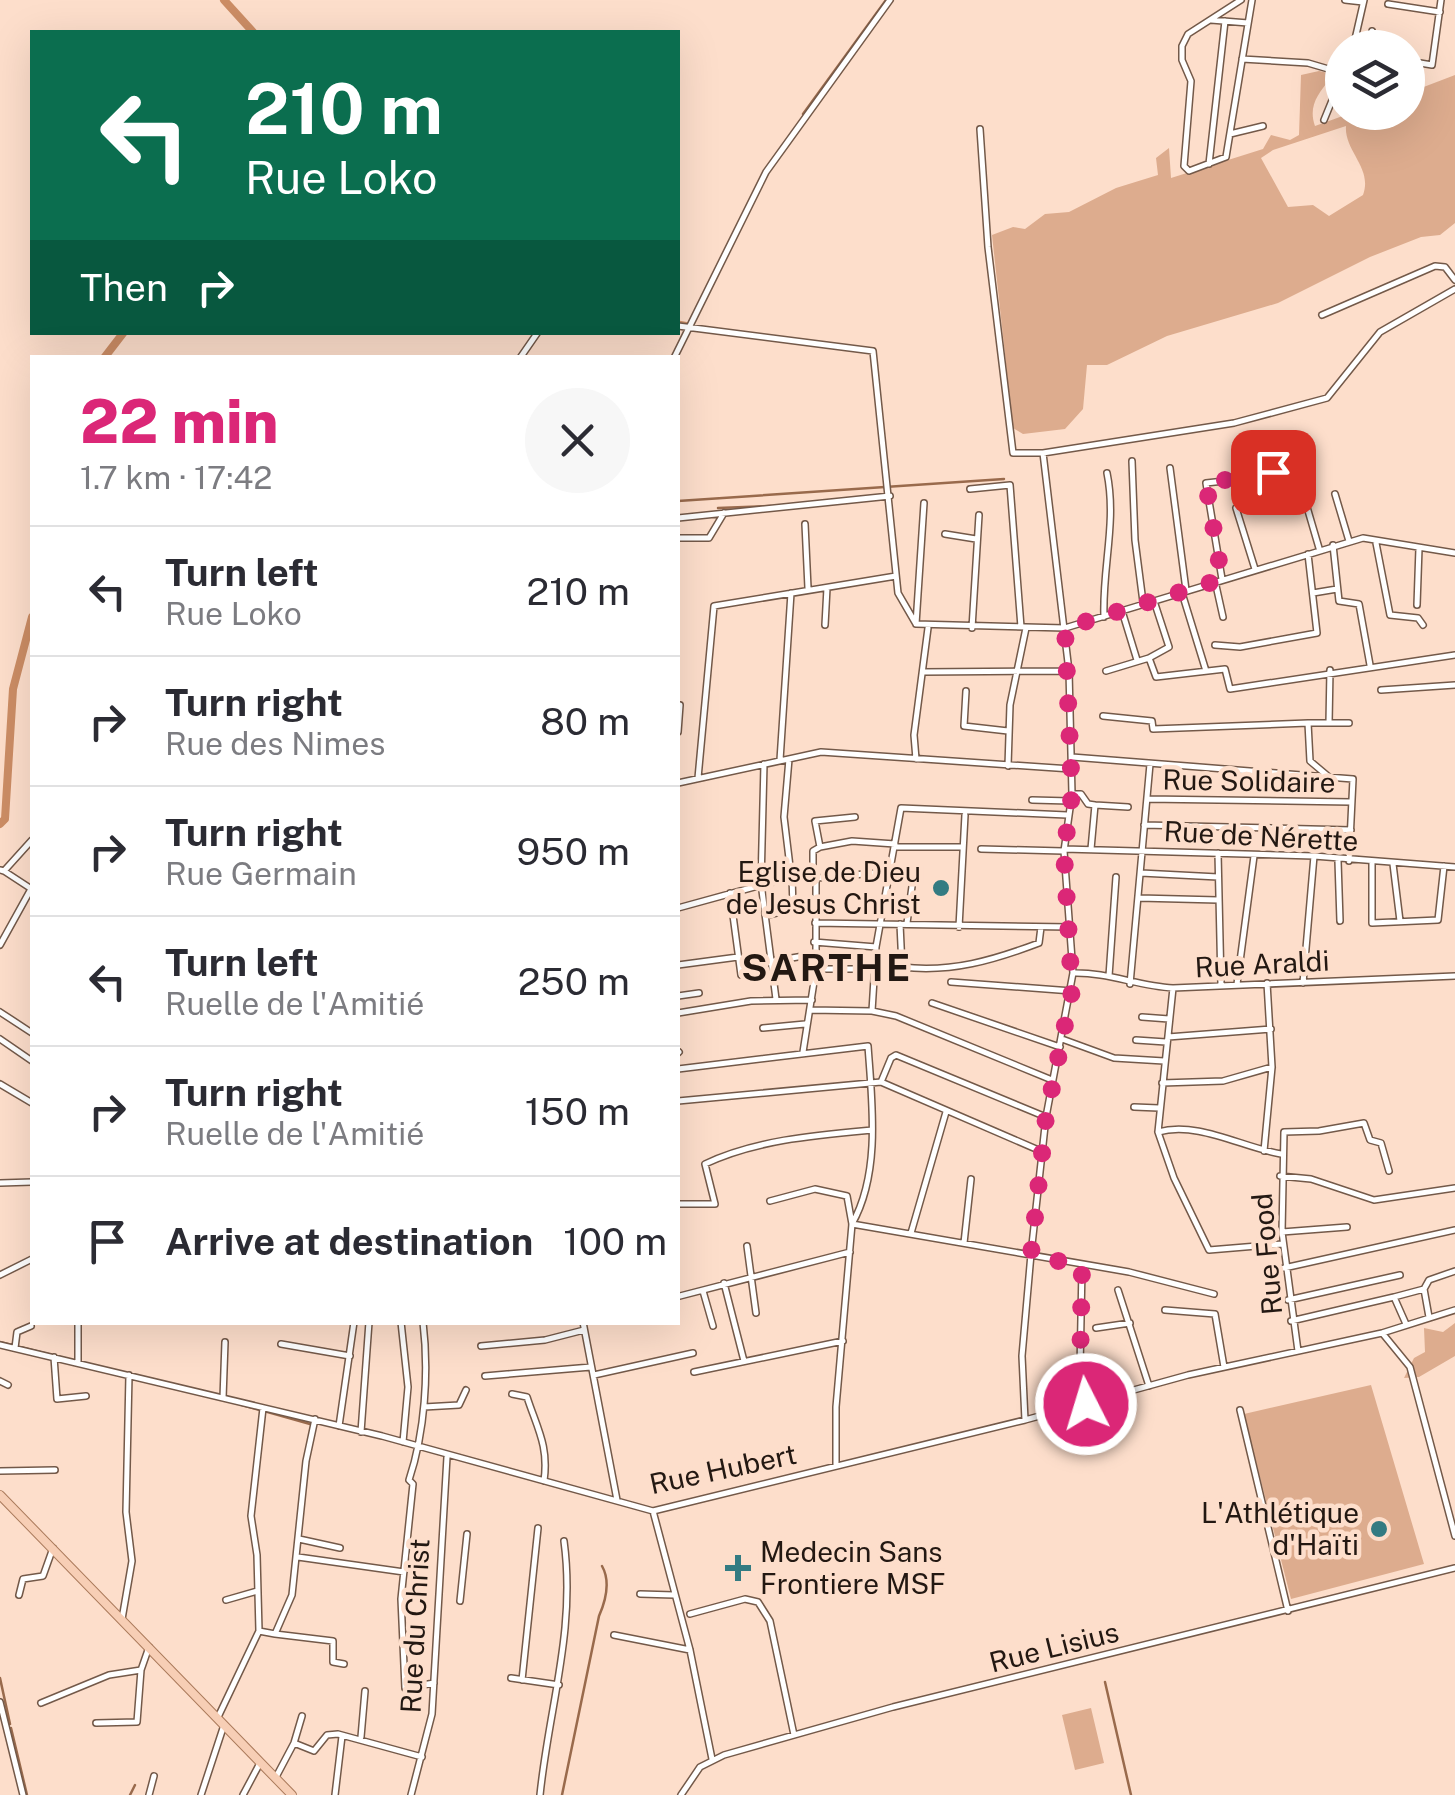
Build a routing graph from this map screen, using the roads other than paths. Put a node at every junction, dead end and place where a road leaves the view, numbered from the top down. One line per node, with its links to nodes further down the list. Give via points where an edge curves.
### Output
1 (890, 0): 24 (street, via 766,172)
2 (1241, 0): 9 (street)
3 (1252, 0): 11 (street)
4 (1344, 0): 6 (street)
5 (1441, 0): 8 (street)
6 (1363, 1): 12 (street)
7 (1388, 4): 8 (street)
8 (1440, 12): 14 (street, via 1432,64)
9 (1209, 20): 10 (street); 19 (street, via 1188,34 1182,60 1191,80 1184,166 1188,171)
10 (1225, 21): 11 (street); 19 (street)
11 (1248, 23): 13 (street)
12 (1357, 30)
13 (1242, 60): 15 (street); 18 (street)
14 (1425, 63)
15 (1325, 68)
16 (1263, 126): 18 (street)
17 (980, 129): 26 (street, via 1012,453)
18 (1230, 134): 19 (street, via 1226,157)
19 (1209, 164)
20 (1455, 280): 22 (street, via 1445,266 1434,266)
21 (1455, 289): 26 (street, via 1380,332 1327,398 1234,423)
22 (1322, 315)
23 (680, 326): 24 (street)
24 (691, 328): 25 (street); 32 (street, via 873,351)
25 (676, 355)
26 (1043, 453): 70 (street)
27 (1132, 461): 59 (street)
28 (1170, 468): 55 (street)
29 (1107, 473): 62 (street, via 1112,517 1102,576)
30 (970, 490): 69 (street, via 1013,484)
31 (1334, 494): 42 (street)
32 (890, 495): 35 (street); 50 (street)
33 (1306, 495): 45 (street); 49 (street, via 1236,508); 51 (street, via 1298,473 1206,483)
34 (924, 503): 64 (street)
35 (724, 513): 37 (street); 40 (street, via 709,538)
36 (980, 516): 41 (street)
37 (680, 518)
38 (806, 524): 52 (street)
39 (945, 534): 41 (street)
40 (680, 538)
41 (978, 539): 68 (street)
42 (1349, 541): 43 (street); 44 (street)
43 (1376, 541): 46 (street); 66 (street, via 1390,615 1415,617)
44 (1333, 545): 45 (street); 54 (street)
45 (1319, 548): 48 (street)
46 (1419, 548): 47 (street); 60 (street)
47 (1455, 552)
48 (1308, 554): 49 (street); 57 (street)
49 (1254, 570): 51 (street)
50 (896, 576): 53 (street); 64 (street)
51 (1219, 580): 55 (street); 63 (street)
52 (808, 588): 53 (street); 56 (street)
53 (827, 588): 65 (street)
54 (1338, 589): 57 (street); 75 (street, via 1339,600 1359,604)
55 (1184, 591): 58 (street); 79 (street)
56 (791, 593): 93 (street); 101 (street, via 714,606)
57 (1314, 594): 71 (street, via 1317,633)
58 (1154, 600): 59 (street); 73 (street, via 1170,648)
59 (1143, 604): 61 (street)
60 (1417, 605)
61 (1122, 611): 62 (street); 74 (street)
62 (1104, 617): 70 (street)
63 (1223, 617)
64 (916, 624): 67 (street)
65 (825, 625)
66 (1423, 625)
67 (928, 628): 68 (street); 80 (street)
68 (972, 628): 69 (street)
69 (1023, 628): 70 (street); 81 (street)
70 (1065, 628): 77 (street)
71 (1215, 645)
72 (1455, 655): 75 (street)
73 (1149, 658): 74 (street); 79 (street, via 1156,677)
74 (1138, 661): 78 (street)
75 (1370, 665): 76 (street)
76 (1330, 670): 79 (street, via 1230,689 1225,669); 86 (street)
77 (1069, 671): 81 (street); 90 (street)
78 (1106, 671)
79 (1206, 671)
80 (923, 672): 81 (street); 92 (street)
81 (1019, 674): 89 (street)
82 (1455, 684): 83 (street)
83 (1381, 690)
84 (966, 691): 89 (street, via 964,726)
85 (1104, 716): 88 (street, via 1152,721 1153,729)
86 (1330, 723): 87 (street); 88 (street)
87 (1348, 723)
88 (1308, 724): 94 (street)
89 (1008, 731): 97 (street)
90 (1072, 757): 96 (street); 98 (street)
91 (788, 759): 92 (street, via 821,752); 93 (street); 134 (street, via 784,817)
92 (916, 759): 97 (street)
93 (780, 760): 95 (street)
94 (1310, 761): 99 (street); 100 (street)
95 (764, 762): 101 (street); 139 (street)
96 (1150, 764): 99 (street); 104 (street)
97 (1008, 766): 98 (street)
98 (1072, 770): 103 (street)
99 (1314, 776): 100 (street)
100 (1329, 777): 106 (street, via 1353,779)
101 (698, 778): 102 (street)
102 (680, 782)
103 (1071, 798): 105 (street); 107 (street, via 1081,794); 110 (street)
104 (1147, 799): 106 (street, Rue Solidaire); 112 (street)
105 (1032, 800)
106 (1352, 802): 113 (street)
107 (1095, 805): 108 (street); 119 (street)
108 (1128, 807)
109 (965, 814): 110 (street); 115 (street, via 901,808); 117 (street)
110 (1068, 815): 121 (street)
111 (855, 817): 116 (street, via 815,821)
112 (1144, 826): 113 (street); 120 (street)
113 (1351, 830): 126 (street)
114 (30, 842): 131 (street)
115 (895, 846): 116 (street, via 852,841); 117 (street); 132 (street)
116 (820, 847): 135 (street, via 813,851)
117 (962, 847): 153 (street)
118 (980, 849): 121 (street, Rue de Nérette)
119 (1090, 849): 120 (street, Rue de Nérette); 121 (street, Rue de Nérette)
120 (1142, 849): 122 (street, Rue de Nérette); 133 (street)
121 (1064, 850): 155 (street)
122 (1218, 853): 123 (street, Rue de Nérette); 136 (street)
123 (1254, 856): 124 (street, Rue de Nérette); 176 (street)
124 (1314, 856): 125 (street, Rue de Nérette); 173 (street)
125 (1338, 861): 126 (street, Rue de Nérette); 147 (street)
126 (1349, 861): 127 (street, Rue de Nérette)
127 (1372, 863): 128 (street, Rue de Nérette); 150 (street, via 1371,922)
128 (1393, 864): 129 (street, Rue de Nérette); 150 (street)
129 (1444, 866): 130 (street, Rue de Nérette); 150 (street, via 1438,920)
130 (1455, 866)
131 (2, 871): 140 (street)
132 (888, 872): 135 (street); 149 (street)
133 (1140, 873): 136 (street); 143 (street)
134 (791, 875): 135 (street); 139 (street); 146 (street, via 793,910)
135 (814, 875): 151 (street)
136 (1218, 876): 144 (street)
137 (1116, 877): 170 (street)
138 (913, 880): 152 (street)
139 (761, 883): 141 (street); 146 (street)
140 (30, 888)
141 (730, 892): 145 (street); 161 (street)
142 (30, 893): 156 (street)
143 (1139, 898): 144 (street); 175 (street)
144 (1218, 900): 177 (street)
145 (680, 907)
146 (768, 915): 162 (street)
147 (1340, 921)
148 (0, 922): 156 (street)
149 (881, 922): 151 (street); 152 (street); 159 (street)
150 (1400, 922)
151 (815, 923): 157 (street)
152 (903, 924): 153 (street); 164 (street)
153 (959, 927): 154 (street)
154 (1041, 927): 155 (street); 164 (street, via 1039,944 980,962)
155 (1070, 927): 168 (street)
156 (11, 928): 158 (street)
157 (814, 942): 159 (street); 160 (street)
158 (0, 944)
159 (876, 948): 167 (street)
160 (814, 954): 162 (street); 166 (street)
161 (738, 957): 163 (street); 169 (street, via 743,976)
162 (774, 961): 169 (street)
163 (680, 964)
164 (902, 967): 165 (street)
165 (890, 968)
166 (816, 969): 167 (street); 183 (street)
167 (874, 969): 186 (street)
168 (1073, 973): 170 (street, Rue Araldi); 179 (street)
169 (774, 974): 182 (street)
170 (1109, 976): 175 (street, Rue Araldi)
171 (1455, 976): 173 (street, Rue Araldi)
172 (951, 982): 179 (street)
173 (1303, 982): 174 (street, Rue Araldi)
174 (1267, 983): 176 (street, Rue Araldi); 193 (street)
175 (1130, 984): 178 (street, Rue Araldi)
176 (1237, 984): 177 (street, Rue Araldi)
177 (1224, 985): 178 (street, Rue Araldi)
178 (1173, 988): 190 (street)
179 (1072, 991): 198 (street)
180 (699, 993): 181 (street)
181 (680, 996)
182 (776, 1000): 183 (street); 188 (street)
183 (812, 1000): 185 (street)
184 (932, 1003): 198 (street)
185 (810, 1010): 186 (street); 191 (street)
186 (872, 1010): 204 (street)
187 (0, 1012): 194 (street)
188 (680, 1013)
189 (1142, 1017): 190 (street)
190 (1169, 1019): 196 (street)
191 (806, 1024): 192 (street); 199 (street)
192 (764, 1028)
193 (1272, 1029): 196 (street); 202 (street)
194 (30, 1032)
195 (0, 1039): 200 (street)
196 (1167, 1039): 197 (street); 201 (street)
197 (1136, 1040)
198 (1061, 1043): 201 (street, via 1114,1058); 204 (street)
199 (803, 1052): 203 (street); 205 (street, via 865,1044)
200 (30, 1060)
201 (1164, 1061): 207 (street)
202 (1272, 1068): 207 (street, via 1222,1081); 217 (street)
203 (680, 1069)
204 (1052, 1080): 214 (street)
205 (871, 1082): 206 (street); 209 (street); 215 (street)
206 (881, 1082): 213 (street); 214 (street, via 896,1055)
207 (1161, 1083): 212 (street)
208 (0, 1084): 210 (street)
209 (680, 1100)
210 (30, 1102)
211 (1134, 1106): 212 (street)
212 (1159, 1108): 216 (street)
213 (946, 1112): 218 (street); 232 (street)
214 (1046, 1117): 218 (street)
215 (872, 1130): 227 (street, via 769,1144 714,1160 705,1164 715,1204); 228 (street, via 862,1206)
216 (1158, 1132): 217 (street, via 1195,1129); 234 (street, via 1209,1250)
217 (1264, 1151): 219 (street)
218 (1043, 1152): 237 (street)
219 (1281, 1154): 220 (street, via 1284,1132 1364,1123 1370,1140 1381,1144); 221 (street, Rue Food)
220 (1389, 1171)
221 (1280, 1176): 225 (street, via 1311,1178 1374,1200); 231 (street, Rue Food)
222 (971, 1180): 233 (street)
223 (30, 1182): 224 (street)
224 (0, 1183)
225 (1455, 1188)
226 (770, 1201): 228 (street, via 815,1189 847,1196)
227 (680, 1204)
228 (852, 1224): 232 (street); 236 (street)
229 (1348, 1227): 231 (street)
230 (1455, 1230): 240 (street)
231 (1282, 1232): 234 (street, Rue Food)
232 (910, 1234): 233 (street)
233 (964, 1243): 237 (street)
234 (1283, 1244): 240 (street, Rue Food)
235 (747, 1246): 243 (street)
236 (850, 1252): 243 (street); 270 (street)
237 (1031, 1254): 239 (street); 300 (street, via 1022,1356)
238 (30, 1260): 242 (street)
239 (1082, 1267): 249 (street); 295 (street)
240 (1284, 1268): 252 (street, Rue Food)
241 (1455, 1271): 246 (street, via 1428,1280)
242 (0, 1275)
243 (751, 1275): 245 (street); 255 (street)
244 (1400, 1275): 252 (street)
245 (724, 1284): 248 (street); 280 (street)
246 (1424, 1289): 251 (street); 256 (street)
247 (1118, 1290): 258 (street)
248 (704, 1292): 250 (street); 267 (street)
249 (1214, 1294)
250 (680, 1296)
251 (1394, 1297): 257 (street); 259 (street)
252 (1288, 1300): 257 (street, Rue Food)
253 (1165, 1310): 283 (street, via 1215,1314)
254 (1455, 1310): 256 (street, Rue Hubert)
255 (756, 1313)
256 (1428, 1317): 259 (street, Rue Hubert)
257 (1291, 1321): 276 (street, Rue Food)
258 (1130, 1324): 268 (street); 290 (street)
259 (1406, 1324): 269 (street, Rue Hubert)
260 (78, 1325): 281 (street)
261 (354, 1325): 278 (street)
262 (369, 1325): 302 (street)
263 (401, 1325): 303 (street, via 408,1387)
264 (423, 1325): 296 (street)
265 (31, 1326): 275 (street, via 18,1332)
266 (583, 1326): 274 (street); 282 (street)
267 (713, 1326)
268 (1096, 1328)
269 (1382, 1333): 276 (street, Rue Hubert); 315 (street, via 1410,1367)
270 (843, 1341): 280 (street); 306 (street)
271 (225, 1342): 294 (street)
272 (0, 1344): 275 (street, Rue Hubert)
273 (281, 1344): 278 (street)
274 (482, 1346)
275 (15, 1348): 279 (street, Rue Hubert)
276 (1298, 1350): 283 (street, Rue Hubert)
277 (693, 1353): 285 (street)
278 (350, 1356): 301 (street)
279 (54, 1358): 281 (street, Rue Hubert); 293 (street, via 57,1399)
280 (744, 1361): 284 (street)
281 (78, 1363): 286 (street, Rue Hubert)
282 (591, 1366): 285 (street); 287 (street)
283 (1224, 1367): 290 (street, Rue Hubert)
284 (694, 1372)
285 (594, 1375): 311 (street)
286 (129, 1376): 294 (street, Rue Hubert); 331 (street, via 126,1512 132,1561)
287 (485, 1376)
288 (0, 1381): 289 (street)
289 (8, 1385)
290 (1149, 1386): 295 (street, Rue Hubert)
291 (466, 1390): 296 (street, via 458,1405)
292 (512, 1394): 309 (street, via 527,1397 539,1420 546,1444)
293 (86, 1396)
294 (223, 1398): 297 (street, Rue Hubert)
295 (1086, 1404): 300 (street, Rue Hubert)
296 (424, 1406): 304 (street)
297 (262, 1408): 299 (street, Rue Hubert); 323 (street, via 251,1516)
298 (1240, 1410): 329 (street)
299 (315, 1420): 301 (street, Rue Hubert); 316 (street)
300 (1026, 1420): 306 (street, Rue Hubert)
301 (339, 1426): 302 (street, Rue Hubert)
302 (361, 1432): 303 (street, Rue Hubert)
303 (403, 1442): 304 (street, Rue Hubert)
304 (416, 1446): 305 (street, Rue Hubert); 322 (street)
305 (447, 1457): 309 (street, Rue Hubert); 341 (street, Rue du Christ)
306 (836, 1465): 312 (street, Rue Hubert)
307 (54, 1470): 308 (street)
308 (0, 1471)
309 (544, 1482): 311 (street, Rue Hubert)
310 (0, 1495): 318 (main road)
311 (617, 1500): 312 (street, Rue Hubert)
312 (653, 1511): 326 (street)
313 (538, 1528): 340 (street)
314 (466, 1534): 328 (street)
315 (1455, 1536)
316 (299, 1539): 319 (street); 320 (street)
317 (564, 1540): 342 (street, via 571,1574)
318 (53, 1548): 325 (street, via 44,1576 24,1578); 331 (main road)
319 (340, 1548)
320 (297, 1557): 322 (street); 333 (street, via 292,1596)
321 (1455, 1568): 329 (street, Rue Lisius)
322 (404, 1572): 341 (street, via 402,1684)
323 (257, 1591): 327 (street); 332 (street)
324 (640, 1594): 326 (street)
325 (19, 1595)
326 (674, 1595): 336 (street)
327 (226, 1600)
328 (460, 1601)
329 (1288, 1611): 349 (street, Rue Lisius)
330 (690, 1614): 349 (street, via 745,1599 758,1602 770,1621)
331 (122, 1619): 335 (main road)
332 (259, 1632): 333 (street); 347 (street)
333 (275, 1634): 337 (street, via 332,1641 333,1662)
334 (614, 1636): 336 (street)
335 (149, 1647): 338 (street); 347 (main road)
336 (690, 1650): 353 (street)
337 (344, 1664)
338 (141, 1669): 345 (street); 348 (street, via 137,1722)
339 (511, 1678): 340 (street)
340 (522, 1680): 342 (street)
341 (434, 1683): 354 (street, Rue du Christ)
342 (559, 1685): 365 (street)
343 (365, 1690): 351 (street)
344 (0, 1702): 358 (street)
345 (40, 1703)
346 (302, 1716): 352 (street)
347 (222, 1718): 355 (main road); 360 (street)
348 (96, 1722)
349 (794, 1735): 353 (street, Rue Lisius)
350 (342, 1736): 351 (street); 352 (street, via 327,1735 314,1750); 363 (street)
351 (361, 1738): 354 (street)
352 (294, 1743): 357 (street)
353 (711, 1753): 366 (street)
354 (422, 1756): 364 (street, Rue du Christ)
355 (261, 1761): 357 (main road); 361 (street)
356 (154, 1776): 359 (street)
357 (276, 1777): 362 (main road)
358 (23, 1795)
359 (150, 1795)
360 (201, 1795)
361 (244, 1795)
362 (292, 1795)
363 (335, 1795)
364 (411, 1795)
365 (540, 1795)
366 (680, 1795)

